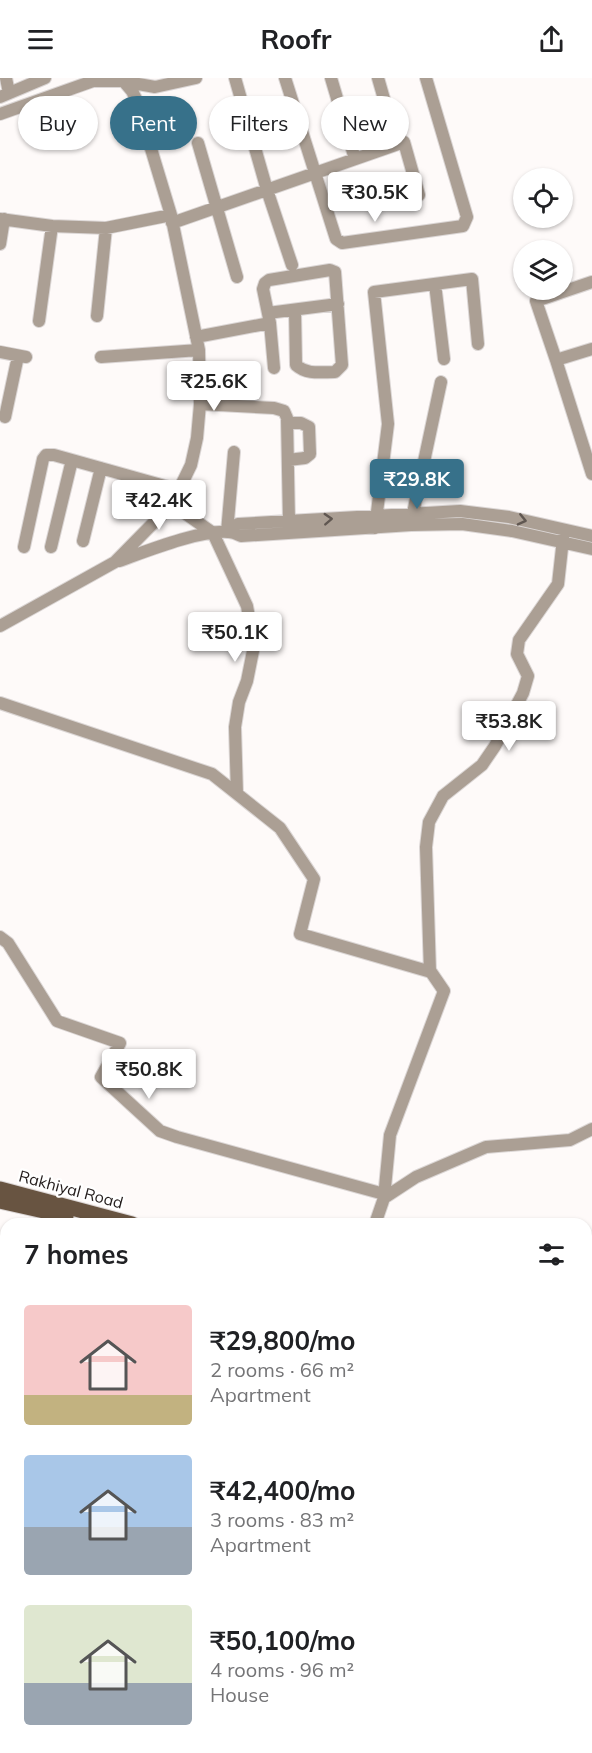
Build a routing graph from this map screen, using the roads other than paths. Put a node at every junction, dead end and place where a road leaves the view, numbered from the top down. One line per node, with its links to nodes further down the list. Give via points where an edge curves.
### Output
1 (6, 78): 11 (street)
2 (45, 78): 11 (street)
3 (196, 78): 10 (street, via 162,87)
4 (235, 78): 19 (street)
5 (285, 78): 18 (street)
6 (331, 78): 17 (street)
7 (378, 78): 12 (street)
8 (426, 78): 18 (street, via 467,218 464,226 342,243 336,238)
9 (121, 79): 10 (street); 13 (street, via 93,81)
10 (136, 84): 23 (street)
11 (5, 95)
12 (383, 96)
13 (0, 114)
14 (198, 143): 21 (street)
15 (380, 150): 17 (street)
16 (406, 150): 20 (street)
17 (355, 159): 18 (street)
18 (315, 174): 19 (street)
19 (267, 190): 21 (street); 27 (street)
20 (419, 195)
21 (218, 207): 23 (street); 28 (street)
22 (2, 219): 24 (street); 26 (street)
23 (172, 219): 25 (street); 36 (street)
24 (52, 226): 25 (street); 35 (street)
25 (106, 228): 33 (street)
26 (0, 244)
27 (292, 265)
28 (237, 277)
29 (592, 282): 43 (street, via 536,301)
30 (435, 284): 37 (street, via 472,279); 42 (street); 60 (street, via 374,292 388,424)
31 (338, 304): 32 (street); 32 (street, via 342,365 335,372 303,371 296,365); 34 (street, via 335,272 330,270 269,280 263,289)
32 (295, 310): 34 (street)
33 (97, 316)
34 (269, 318): 36 (street); 44 (street)
35 (39, 321)
36 (196, 336): 39 (street)
37 (478, 344)
38 (592, 349): 43 (street)
39 (199, 350): 41 (street); 46 (street)
40 (0, 352): 47 (street, via 22,356)
41 (101, 357)
42 (444, 358)
43 (556, 360): 53 (street)
44 (274, 368)
45 (441, 382): 58 (street)
46 (200, 404): 48 (street, via 274,408 284,411); 55 (street, via 191,465)
47 (5, 417)
48 (288, 423): 51 (street); 51 (street, via 309,427 310,454)
49 (234, 452): 62 (street)
50 (72, 460): 52 (street); 67 (street, via 54,455 43,459); 68 (street)
51 (288, 460): 59 (street)
52 (101, 468): 54 (street); 65 (street)
53 (592, 474)
54 (132, 477): 55 (street); 56 (street)
55 (179, 490): 57 (street)
56 (125, 501)
57 (172, 504): 63 (street); 70 (street)
58 (413, 513): 60 (street); 61 (street, one-way to 61, via 460,511)
59 (289, 522): 60 (street, one-way to 60); 62 (street, via 238,524)
60 (376, 522): 62 (street, via 241,537); 66 (street, via 462,524)
61 (564, 530): 64 (street); 66 (street)
62 (229, 531): 63 (street)
63 (213, 532): 70 (street); 73 (street, via 247,606 254,646 234,727)
64 (592, 536)
65 (83, 541)
66 (564, 543): 69 (street); 75 (street, via 558,584 519,639 518,654 528,676 523,693 482,765 443,796 429,822 426,847)
67 (24, 547)
68 (51, 547)
69 (592, 549)
70 (115, 562): 71 (street)
71 (0, 626)
72 (0, 703): 73 (street, via 212,774)
73 (237, 794): 75 (street, via 280,828 315,879 300,934)
74 (0, 937): 78 (street, via 8,942 57,1021 120,1044 101,1077 160,1131)
75 (430, 972): 78 (street, via 444,990 390,1135)
76 (592, 1129): 78 (street, via 570,1140 486,1147 416,1177)
77 (0, 1189): 81 (main road, Rakhiyal Road)
78 (384, 1196): 82 (street)
79 (0, 1201): 80 (main road)
80 (72, 1218)
81 (109, 1218)
82 (377, 1218)

